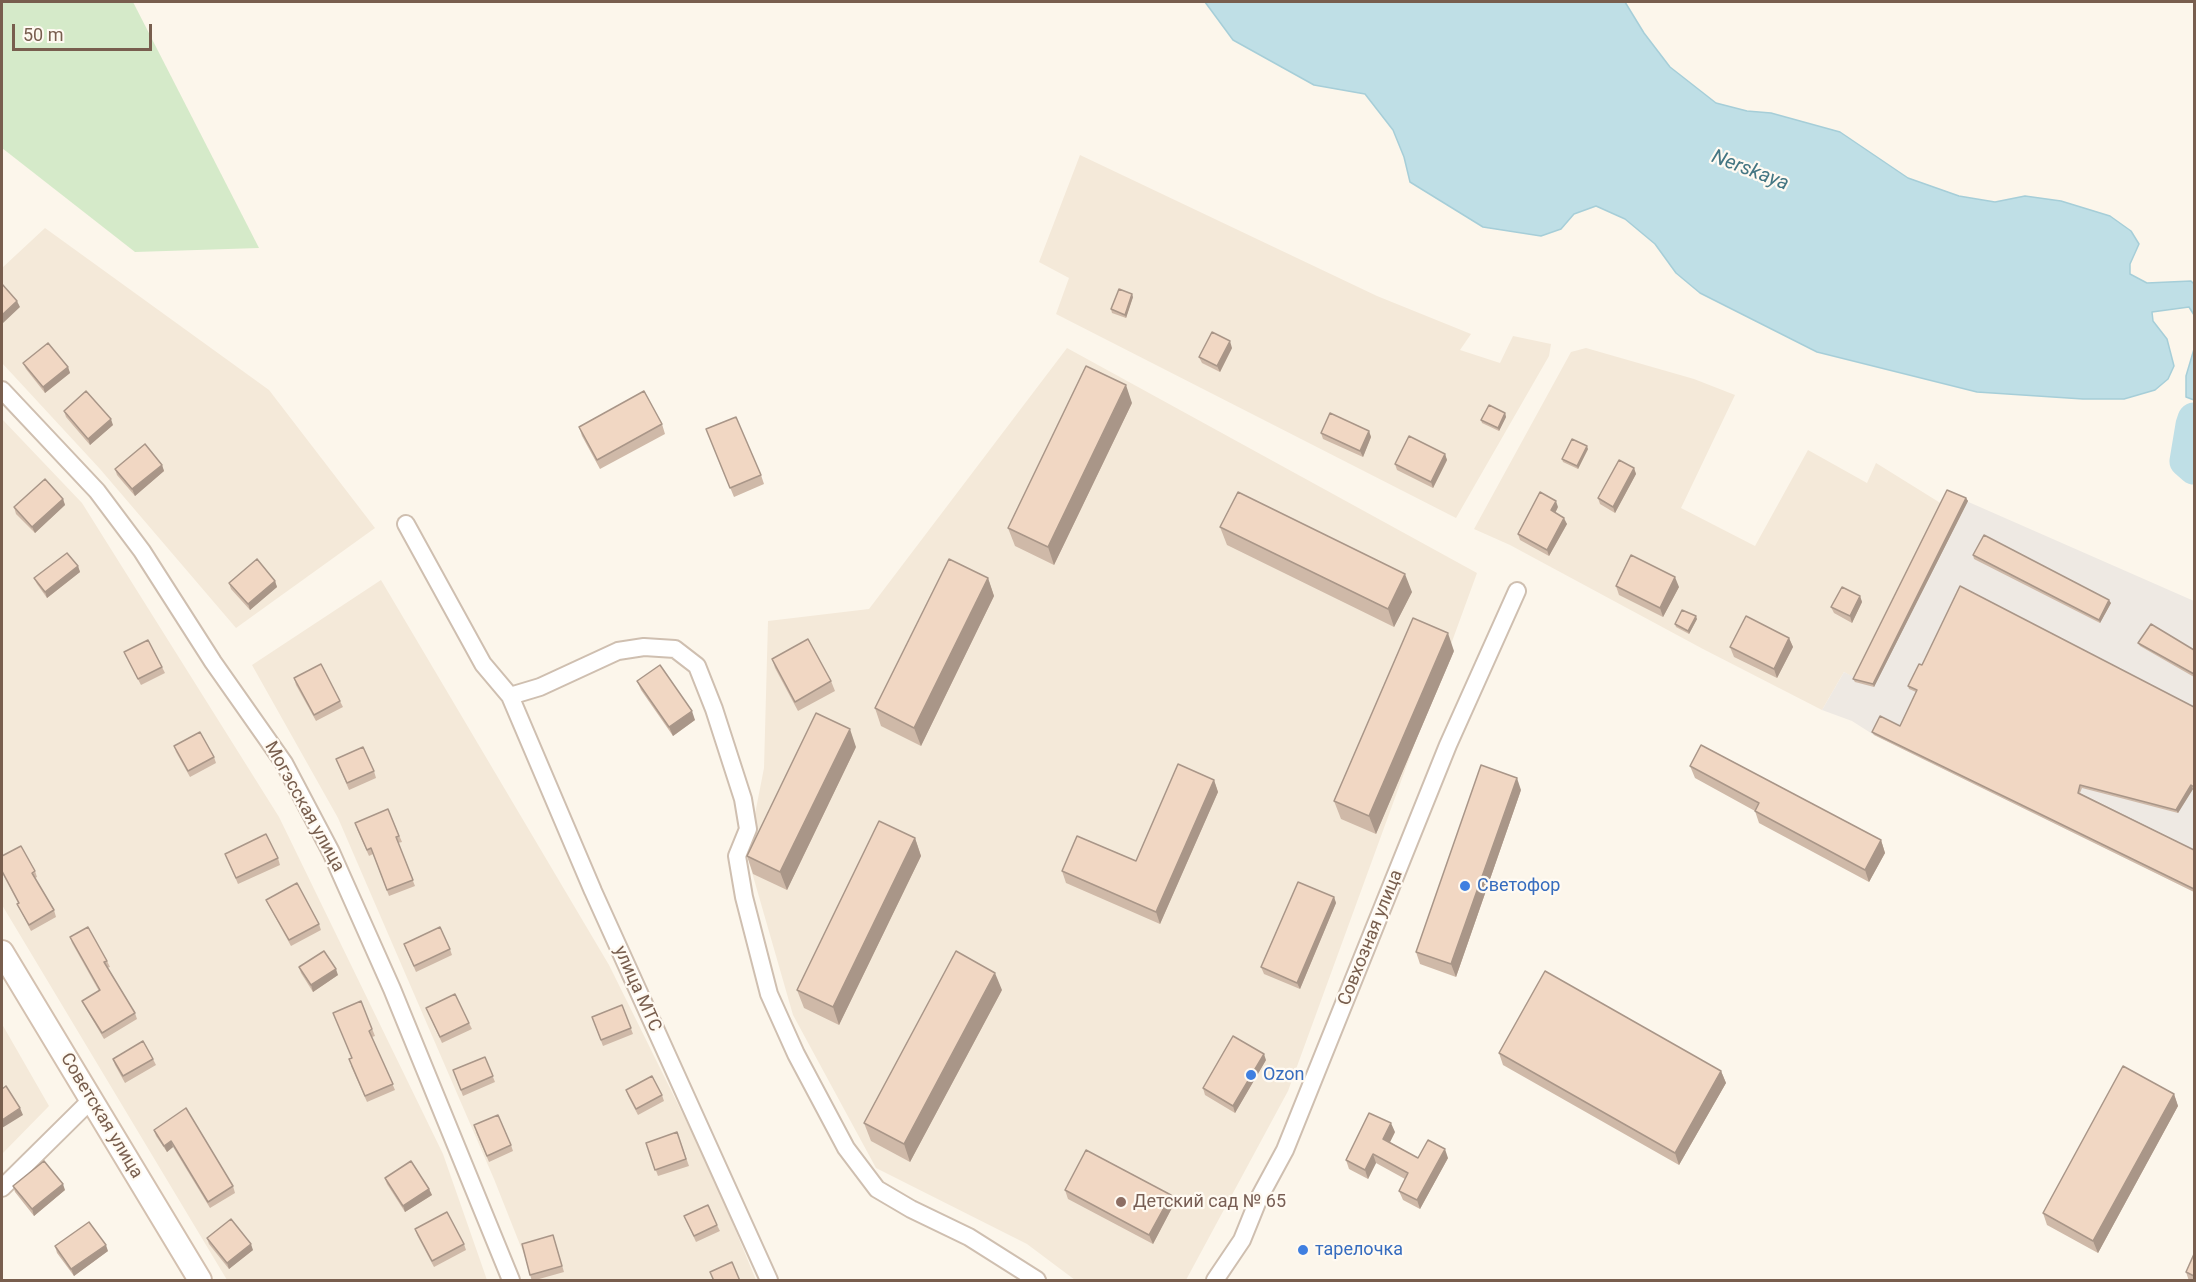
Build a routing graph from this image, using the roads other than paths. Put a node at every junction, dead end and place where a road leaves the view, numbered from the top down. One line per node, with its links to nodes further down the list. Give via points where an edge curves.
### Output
1 (2, 390): 9 (street, Могэсская улица, via 96,491 142,551 284,763 331,852 392,989)
2 (406, 524): 4 (street, улица МТС, via 483,664)
3 (1517, 591): 12 (street, Совхозная улица, via 1448,745 1286,1150 1259,1198 1242,1240)
4 (510, 696): 10 (street, улица МТС, via 593,891); 11 (street, via 540,687 618,651 644,647 675,649 696,666 743,799 748,829 737,856 769,994 846,1148 877,1189 969,1238)
5 (2, 952): 6 (street, Советская улица)
6 (91, 1100): 7 (street); 8 (street, Советская улица)
7 (2, 1188)
8 (200, 1281)
9 (511, 1281)
10 (769, 1281)
11 (1037, 1281)
12 (1215, 1281)

